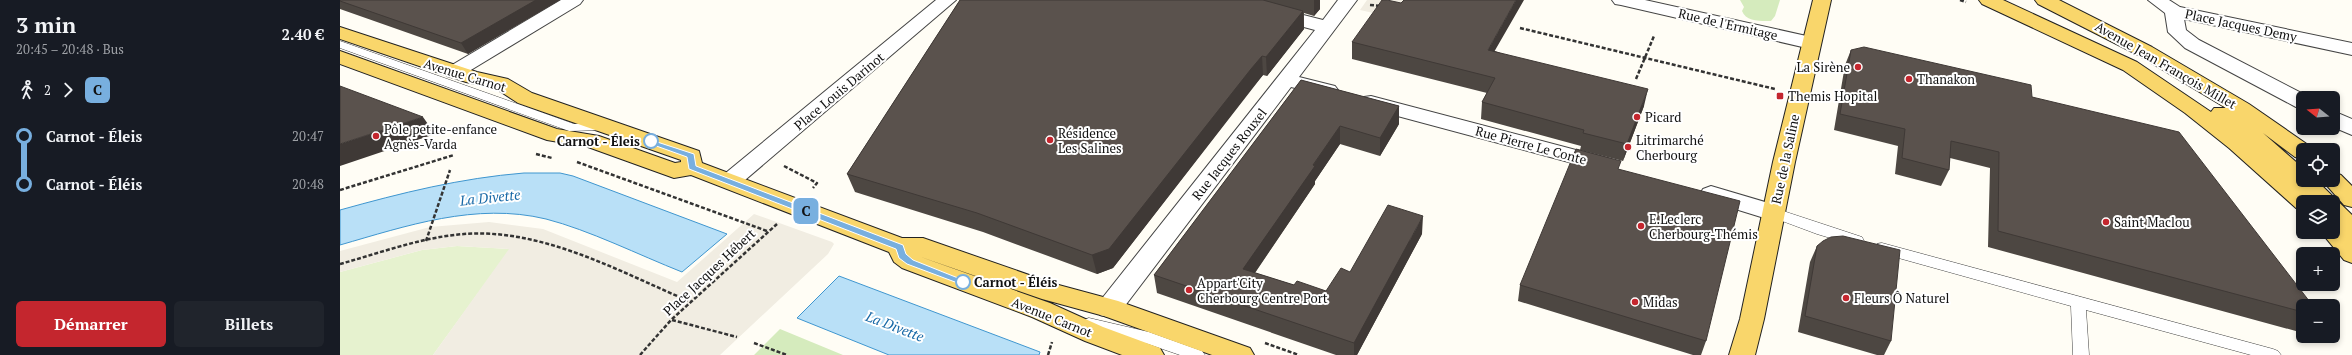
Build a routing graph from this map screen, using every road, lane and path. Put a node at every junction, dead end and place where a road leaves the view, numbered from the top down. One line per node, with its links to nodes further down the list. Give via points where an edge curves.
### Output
1 (574, 0): 22 (street)
2 (947, 0): 33 (street, Place Louis Darinot)
3 (1224, 0): 13 (street)
4 (1348, 0): 13 (street, Rue Jacques Rouxel)
5 (1621, 0): 17 (street, Rue de l'Ermitage)
6 (1822, 0): 17 (main road, Rue de la Saline)
7 (1988, 0): 21 (main road, Avenue Jean François Millet)
8 (2044, 0): 30 (main road, Avenue Jean François Millet, via 2110,31 2210,87)
9 (2157, 0): 12 (street)
10 (1367, 4): 11 (path)
11 (1388, 5)
12 (2174, 11): 18 (street, Place Jacques Demy); 26 (street, Place Jacques Demy, via 2177,32 2192,44)
13 (1328, 27): 24 (street, Rue Jacques Rouxel)
14 (1520, 28): 20 (path)
15 (340, 32): 22 (main road, Avenue Carnot)
16 (1654, 36): 20 (path)
17 (1811, 43): 25 (main road, Rue de la Saline)
18 (2352, 49)
19 (342, 56): 28 (lane, via 573,128); 36 (main road, Avenue Carnot, via 554,135 591,141 674,171)
20 (1644, 58): 23 (path); 25 (path)
21 (2130, 66): 39 (main road, via 2160,78 2201,100 2251,134); 47 (main road, Avenue Jean François Millet, via 2192,108 2237,143)
22 (454, 72): 28 (main road, Avenue Carnot, via 501,83 525,98)
23 (1636, 79)
24 (1287, 80): 38 (street, Rue Pierre Le Conte); 62 (street, Rue Jacques Rouxel)
25 (1799, 95): 51 (main road, Rue de la Saline)
26 (2296, 98)
27 (2340, 122): 29 (street)
28 (605, 125): 36 (main road, Avenue Carnot, via 691,156)
29 (2352, 128)
30 (2296, 147)
31 (532, 152): 34 (path, via 541,157)
32 (454, 155): 45 (path)
33 (761, 156): 40 (street, Place Louis Darinot); 50 (path, Place Jacques Hébert, via 817,184)
34 (554, 159)
35 (575, 162): 54 (path)
36 (692, 167): 40 (main road)
37 (450, 170): 56 (path)
38 (1624, 171)
39 (2296, 174)
40 (730, 182): 50 (main road)
41 (2340, 185): 46 (main road)
42 (2340, 186): 49 (main road)
43 (2310, 187): 48 (main road)
44 (1689, 188): 51 (street)
45 (340, 190)
46 (2352, 194)
47 (2296, 195)
48 (2319, 195)
49 (2352, 199)
50 (794, 206): 54 (path, Place Jacques Hébert); 57 (main road)
51 (1774, 213): 61 (lane, via 1822,231); 64 (main road, Rue de la Saline)
52 (2340, 216): 53 (main road)
53 (2352, 228)
54 (768, 231): 60 (path, Place Jacques Hébert)
55 (2339, 239): 58 (main road)
56 (426, 241): 59 (path); 60 (path, via 464,234 499,234 526,238 553,246)
57 (900, 247): 62 (main road, via 923,247 1051,292); 63 (main road, Avenue Carnot, via 902,256 910,262)
58 (2352, 254)
59 (340, 264)
60 (691, 302): 65 (path, Place Jacques Hébert)
61 (2078, 302): 77 (lane); 78 (lane)
62 (1109, 308): 74 (main road)
63 (1056, 317): 72 (main road, Avenue Carnot); 73 (lane, via 1149,338)
64 (1752, 319): 75 (main road, Rue de la Saline); 76 (main road, Rue de la Saline)
65 (671, 320): 66 (path); 69 (path, Place Jacques Hébert)
66 (737, 337)
67 (754, 343): 70 (path)
68 (1051, 345): 71 (path)
69 (640, 355)
70 (787, 355)
71 (1048, 355)
72 (1151, 355)
73 (1197, 355)
74 (1241, 355)
75 (1742, 355)
76 (1752, 355)
77 (2081, 355)
78 (2273, 355)

